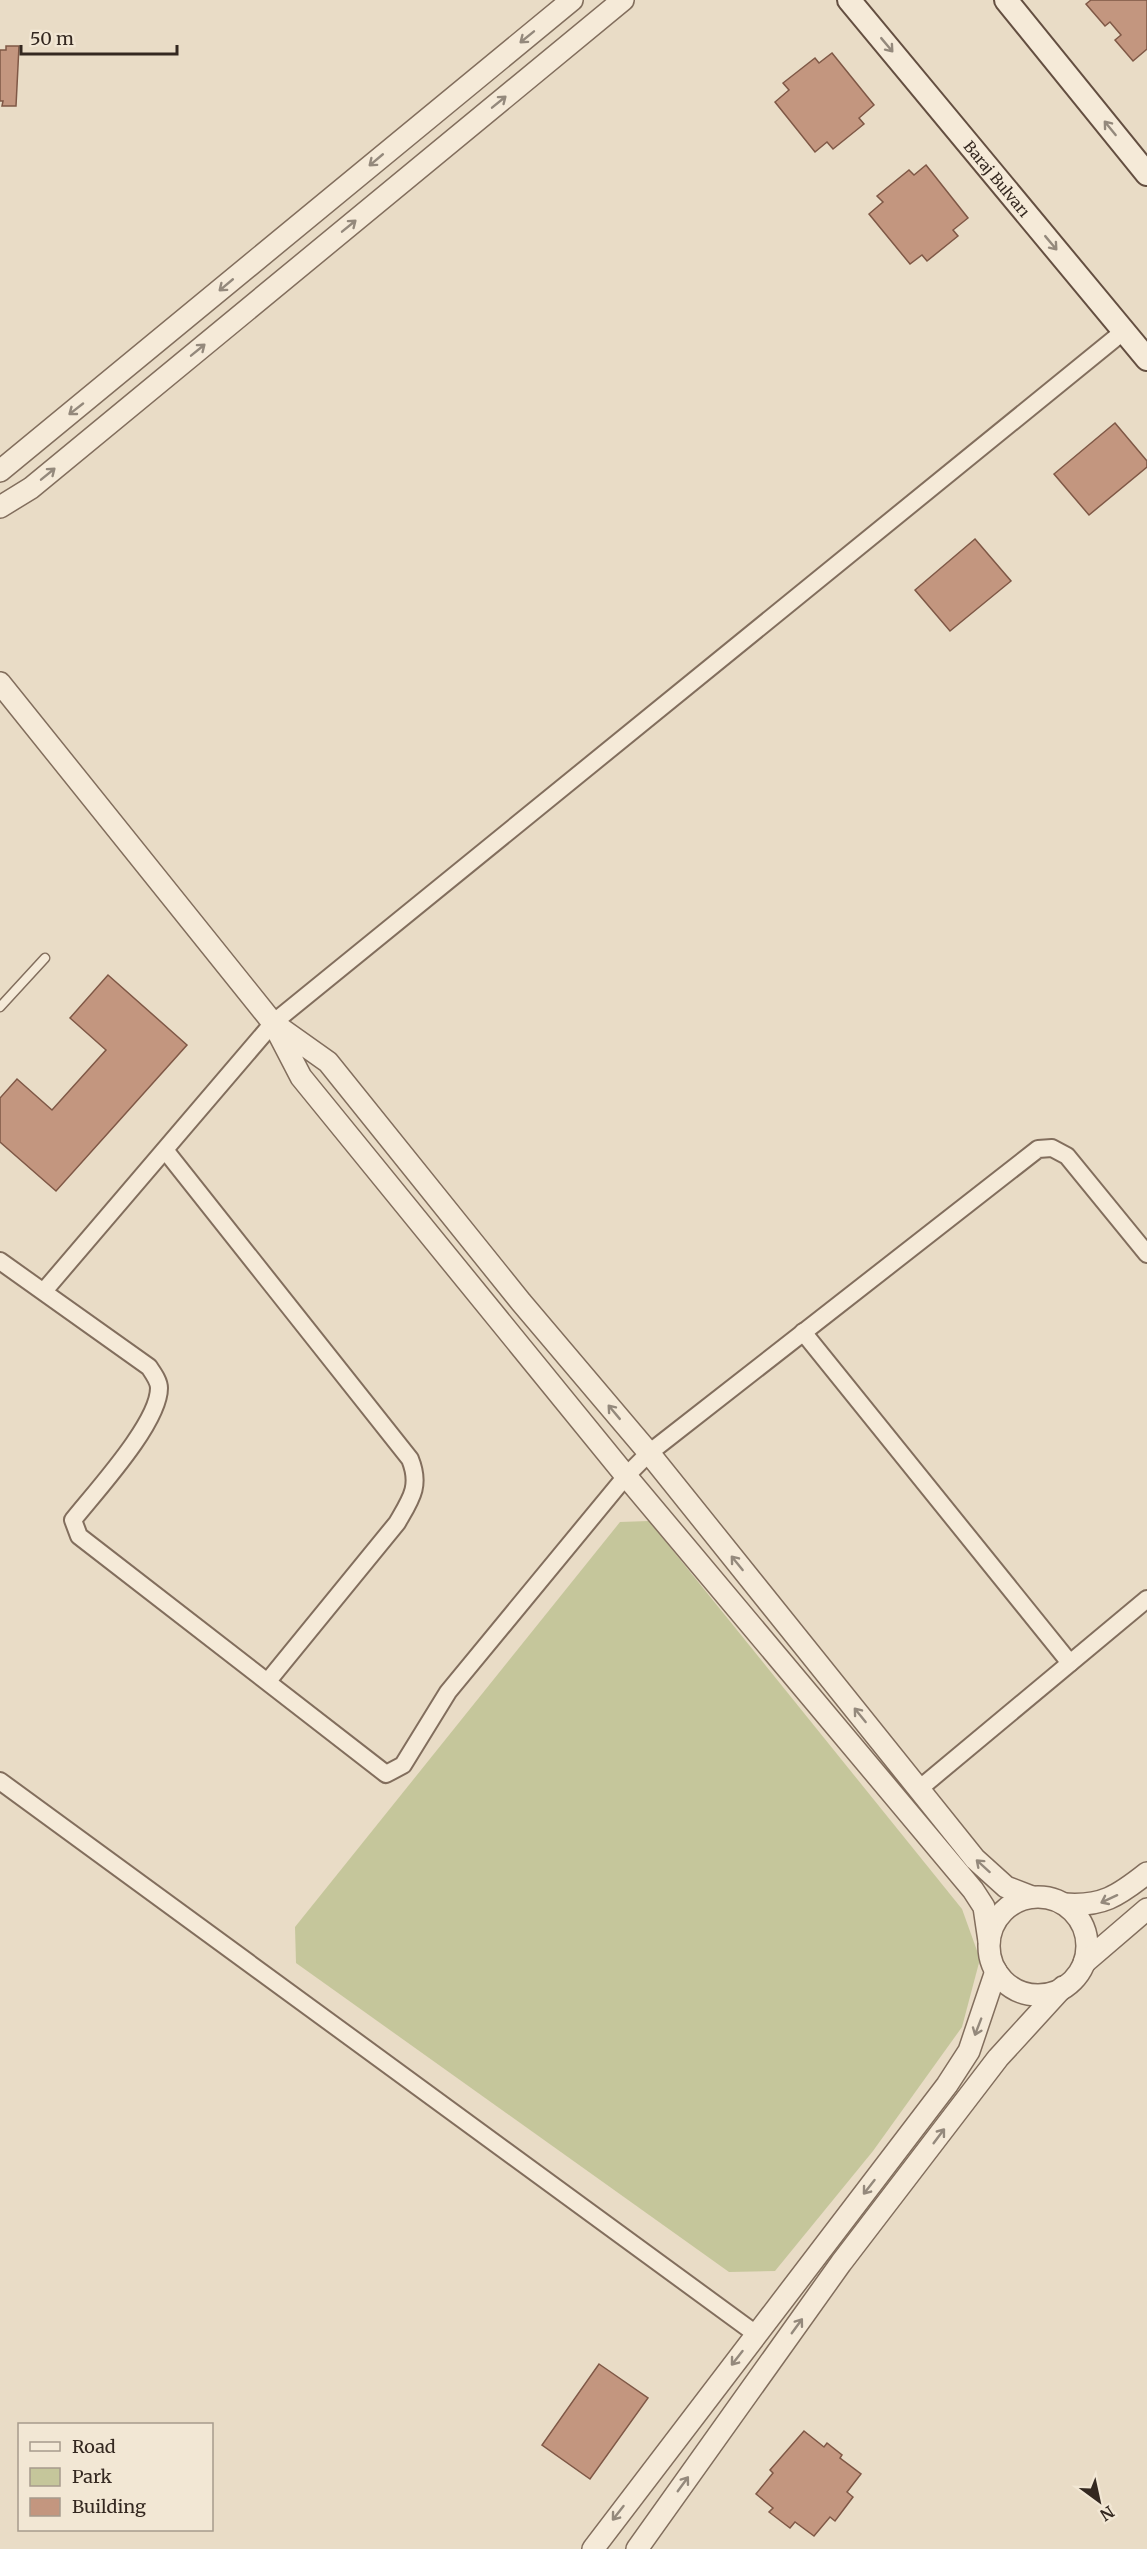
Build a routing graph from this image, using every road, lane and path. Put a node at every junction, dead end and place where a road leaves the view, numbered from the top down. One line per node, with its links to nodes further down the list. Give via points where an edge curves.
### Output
1 (572, 0): 8 (street, one-way to 8)
2 (623, 0): 9 (street, one-way to 2, via 31,488)
3 (849, 0): 6 (main road, Baraj Bulvarı, one-way to 6)
4 (1006, 0): 5 (main road, one-way to 4)
5 (1147, 174)
6 (1124, 331): 7 (main road, Baraj Bulvarı); 13 (street)
7 (1147, 358)
8 (0, 471)
9 (0, 507)
10 (0, 682): 13 (street)
11 (45, 958): 12 (lane)
12 (0, 1007)
13 (273, 1023): 14 (street); 19 (street, one-way to 13, via 328,1062); 20 (street, via 302,1077)
14 (165, 1150): 17 (street); 23 (street, via 410,1459 416,1474 413,1495 397,1523)
15 (1147, 1254): 18 (street, via 1067,1156 1052,1148 1038,1149)
16 (2, 1265): 17 (street)
17 (44, 1291): 23 (street, via 149,1367 160,1385 157,1404 128,1452 73,1520 79,1536)
18 (803, 1332): 19 (street); 22 (street)
19 (649, 1454): 20 (street); 25 (street, one-way to 19)
20 (626, 1476): 23 (street, via 448,1692 403,1765 386,1774); 30 (street, via 973,1890 984,1907)
21 (1147, 1599): 22 (street)
22 (1070, 1663): 25 (street)
23 (268, 1681)
24 (0, 1781): 34 (street)
25 (919, 1789): 27 (street, one-way to 25, via 1006,1887 975,1859)
26 (1147, 1873): 28 (street, one-way to 28, via 1121,1894 1099,1903)
27 (1032, 1897): 28 (street); 30 (street, via 1002,1912)
28 (1064, 1904): 31 (street, via 1084,1930)
29 (1147, 1909): 31 (street)
30 (989, 1941): 32 (street)
31 (1084, 1963): 33 (street)
32 (996, 1971): 33 (street, via 1019,1991 1049,1993); 34 (street, one-way to 34, via 969,2051 947,2085)
33 (1063, 1988): 36 (street, one-way to 33, via 863,2235 998,2058)
34 (756, 2334): 35 (street, one-way to 35)
35 (593, 2549)
36 (637, 2549)

